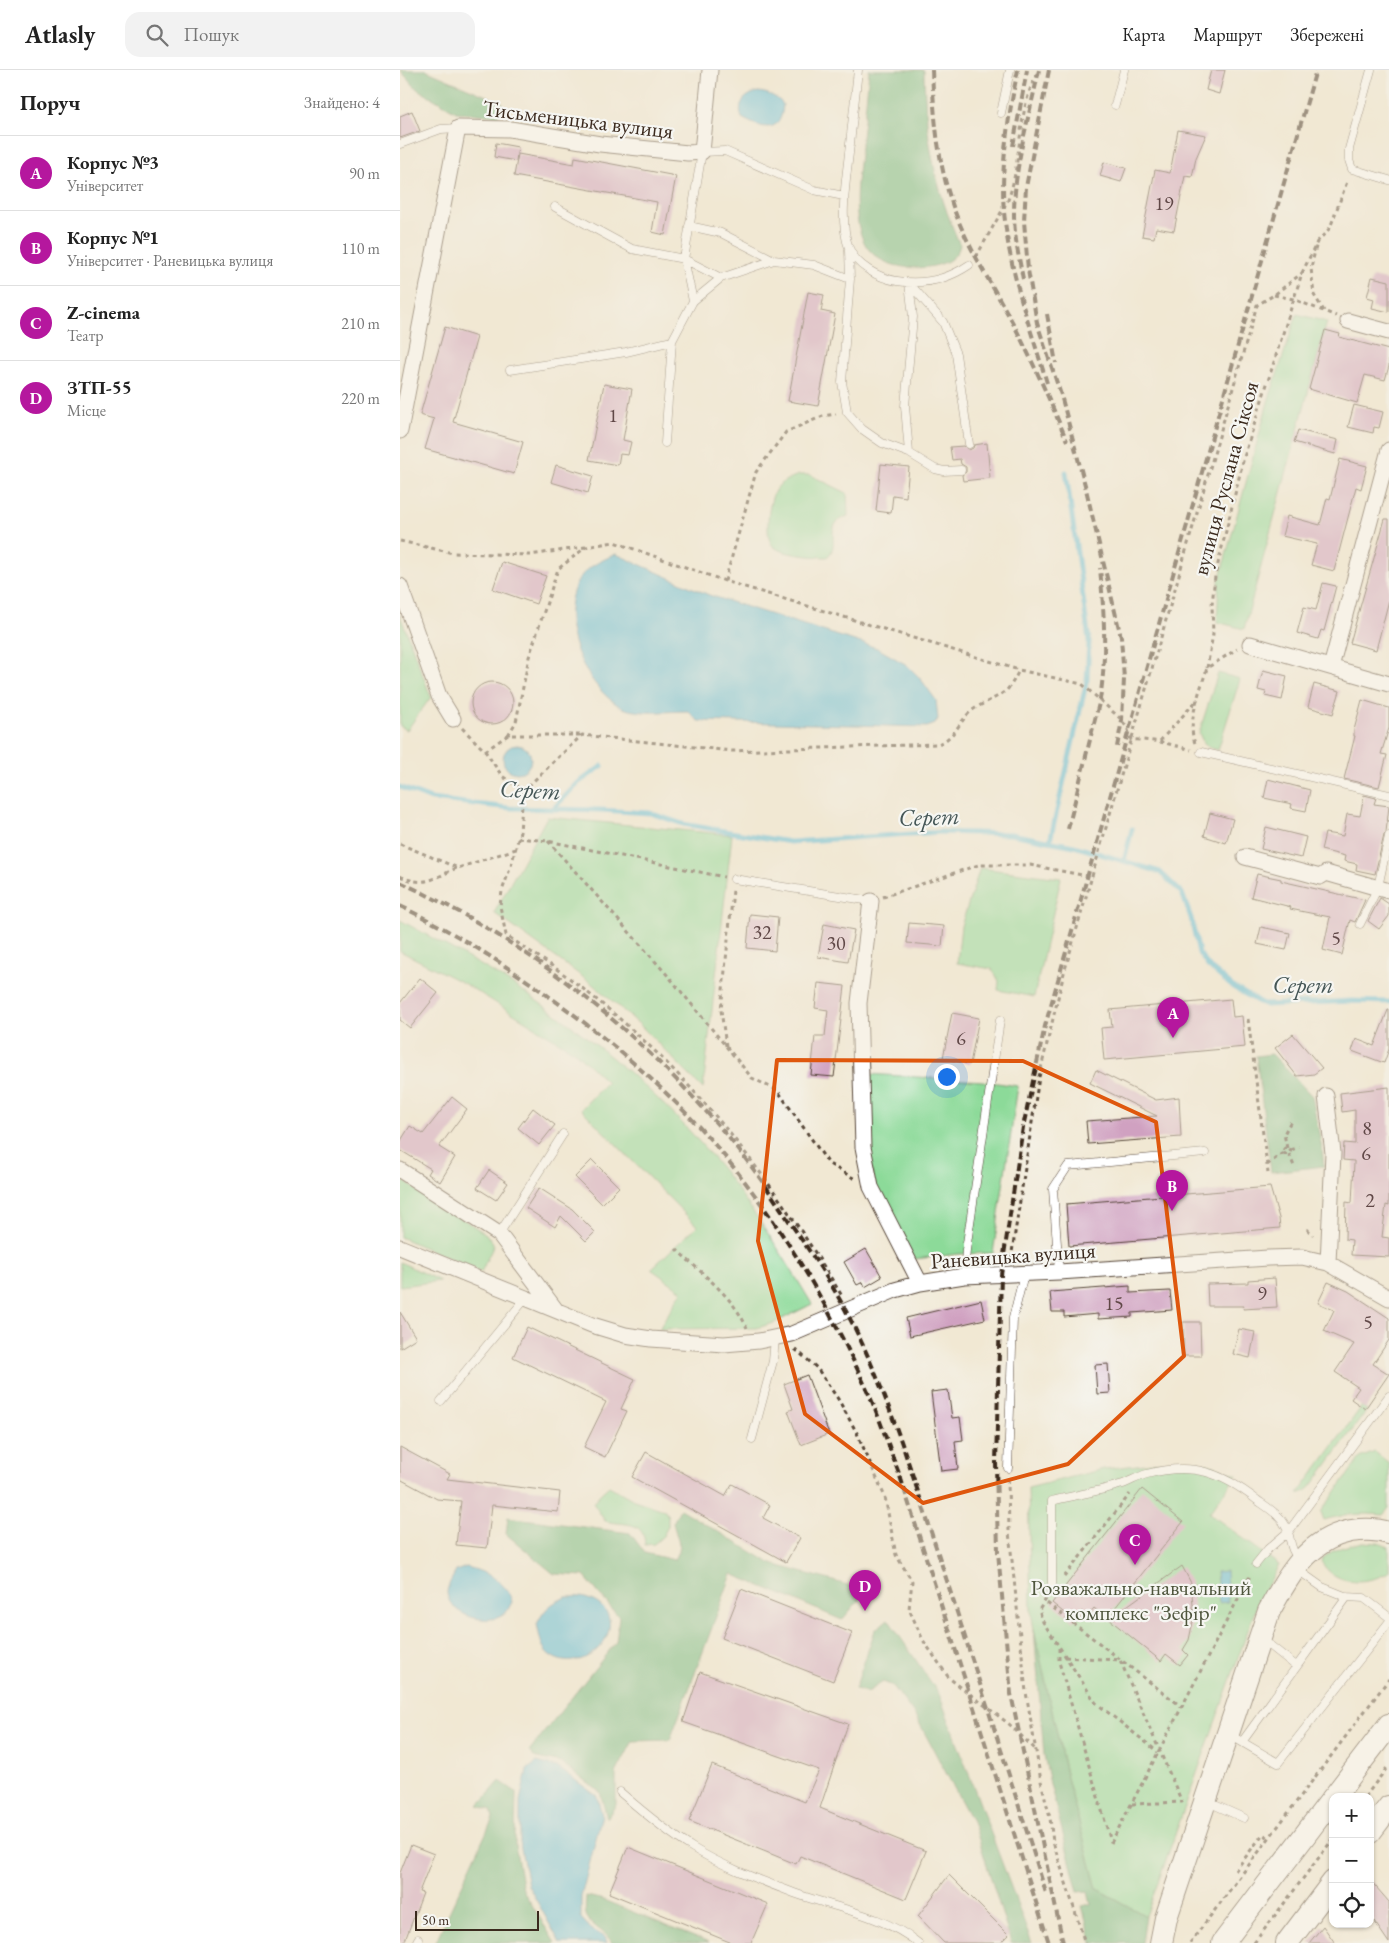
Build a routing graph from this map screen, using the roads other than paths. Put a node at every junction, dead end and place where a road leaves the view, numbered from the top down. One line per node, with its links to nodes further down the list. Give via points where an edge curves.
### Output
1 (710, 70): 10 (street)
2 (858, 70): 12 (lane)
3 (1010, 70): 7 (lane)
4 (1124, 70): 6 (lane)
5 (1371, 70): 11 (lane, via 1349,160 1352,169)
6 (1115, 106)
7 (1001, 113)
8 (458, 128): 9 (lane, via 442,129); 10 (street, Тисьменицька вулиця, via 510,129 600,144); 27 (street, Тисьменицька вулиця)
9 (400, 144)
10 (702, 152): 12 (lane, via 725,151 814,190); 14 (lane)
11 (1389, 180)
12 (844, 196): 15 (lane)
13 (554, 207): 16 (lane, via 632,248)
14 (688, 226): 16 (lane); 17 (lane, via 721,233)
15 (849, 250): 20 (lane); 21 (lane, via 870,271 887,280)
16 (684, 259): 19 (lane); 22 (lane)
17 (774, 260): 19 (lane); 20 (lane, via 814,265)
18 (969, 265): 21 (lane, via 930,283)
19 (721, 278): 22 (lane)
20 (850, 279): 31 (lane, via 842,382 847,412 862,429)
21 (909, 283): 29 (lane, via 943,322 956,354); 31 (lane, via 913,317 905,406)
22 (693, 301): 25 (lane)
23 (1348, 321): 24 (street)
24 (1389, 332)
25 (672, 341): 26 (lane, via 626,352); 28 (lane)
26 (510, 370)
27 (400, 432)
28 (665, 443)
29 (969, 444)
30 (1389, 450): 35 (street)
31 (909, 453): 32 (lane, via 935,469)
32 (962, 470)
33 (400, 586): 37 (street, via 439,696)
34 (1250, 644): 35 (street)
35 (1331, 666): 36 (street)
36 (1389, 684)
37 (453, 719)
38 (1201, 752): 39 (lane)
39 (1389, 795)
40 (1389, 836): 43 (lane)
41 (1245, 857): 43 (street, via 1320,876 1326,873)
42 (734, 879): 44 (lane)
43 (1384, 889): 45 (lane)
44 (871, 901): 57 (street, via 859,1004 863,1146 871,1188)
45 (1360, 924)
46 (1000, 1020): 56 (lane)
47 (1326, 1096): 53 (street, via 1333,1153)
48 (563, 1134): 51 (lane)
49 (1205, 1153): 54 (lane, via 1068,1166 1053,1189)
50 (400, 1170): 51 (street)
51 (499, 1234): 60 (street)
52 (400, 1247): 58 (street, Раневицька вулиця)
53 (1328, 1263): 54 (street, Раневицька вулиця, via 1302,1257 1268,1258); 59 (street, Раневицька вулиця)
54 (1059, 1272): 55 (street, Раневицька вулиця)
55 (1017, 1274): 56 (street, Раневицька вулиця); 65 (lane)
56 (964, 1276): 57 (street, Раневицька вулиця)
57 (920, 1283): 61 (street, Раневицька вулиця)
58 (526, 1298): 60 (street, Раневицька вулиця); 63 (lane)
59 (1389, 1298)
60 (556, 1310): 61 (street, Раневицька вулиця, via 592,1325 651,1340 724,1344)
61 (775, 1338): 64 (lane, via 773,1362)
62 (1389, 1396): 66 (lane)
63 (441, 1401)
64 (752, 1439)
65 (1008, 1468)
66 (1289, 1531): 68 (lane); 69 (lane); 70 (lane, via 1267,1507 1232,1481 1215,1474 1194,1469 1146,1474 1124,1484 1052,1501)
67 (1389, 1533): 69 (street, via 1362,1529 1345,1532 1327,1539)
68 (1256, 1564)
69 (1298, 1564): 71 (lane, via 1322,1587); 74 (street, via 1269,1611)
70 (1052, 1592)
71 (1347, 1597): 72 (lane, via 1364,1598); 75 (lane)
72 (1389, 1617)
73 (1389, 1622): 77 (lane, via 1278,1763)
74 (1260, 1638): 75 (lane); 77 (street)
75 (1296, 1666): 77 (lane)
76 (1389, 1725): 79 (street)
77 (1235, 1738): 80 (street)
78 (620, 1792): 86 (lane, via 670,1833 715,1859 796,1893 881,1922)
79 (1337, 1793)
80 (1206, 1801): 83 (lane); 87 (street)
81 (1329, 1803): 88 (street)
82 (1389, 1807): 84 (street)
83 (1244, 1818)
84 (1374, 1827)
85 (1332, 1883): 89 (street)
86 (918, 1943)
87 (1160, 1943)
88 (1223, 1943)
89 (1287, 1943)

